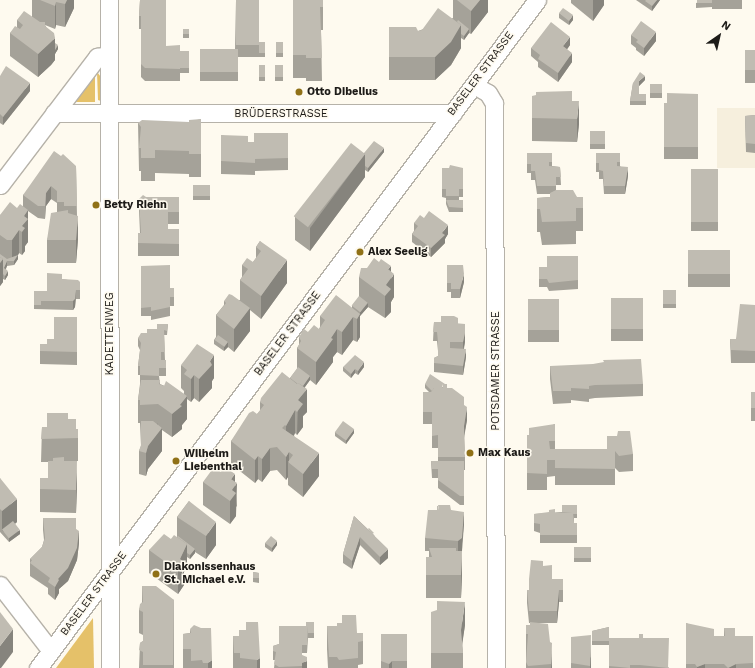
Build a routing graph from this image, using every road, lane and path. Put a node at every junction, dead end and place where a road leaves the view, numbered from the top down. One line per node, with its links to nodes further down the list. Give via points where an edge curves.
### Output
1 (109, 0): 3 (street, KADETTENWEG)
2 (537, 0): 4 (street, BASELER STRASSE)
3 (109, 55): 6 (street, via 97,57); 7 (street, KADETTENWEG)
4 (474, 84): 5 (street, BASELER STRASSE); 14 (street, POTSDAMER STRASSE, via 488,93 494,103)
5 (453, 113): 7 (street, BRÜDERSTRASSE); 9 (street, BASELER STRASSE)
6 (54, 114): 7 (street, BRÜDERSTRASSE); 8 (street)
7 (109, 114): 9 (street, KADETTENWEG)
8 (0, 185)
9 (110, 572): 11 (street, BASELER STRASSE); 13 (street, KADETTENWEG)
10 (0, 585): 11 (street)
11 (52, 650): 12 (street, BASELER STRASSE)
12 (38, 668)
13 (110, 668)
14 (496, 668)

